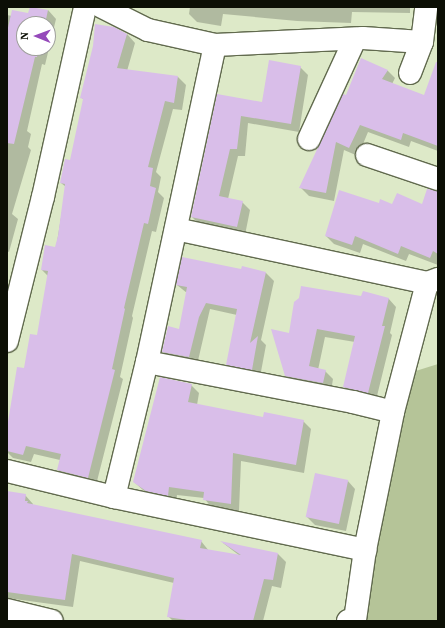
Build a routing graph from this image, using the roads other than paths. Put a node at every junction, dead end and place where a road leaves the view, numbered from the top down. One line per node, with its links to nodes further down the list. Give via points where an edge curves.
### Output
1 (85, 7): 12 (street, via 43,197)
2 (102, 7): 6 (street, via 148,30)
3 (426, 7): 5 (street)
4 (355, 39): 5 (street); 6 (street); 8 (street)
5 (422, 42): 7 (street)
6 (215, 45): 11 (street)
7 (410, 73)
8 (308, 139)
9 (367, 154): 10 (street)
10 (438, 179)
11 (176, 229): 13 (street); 15 (street)
12 (15, 272): 14 (street)
13 (433, 281): 16 (street)
14 (7, 341)
15 (147, 362): 16 (street); 18 (street)
16 (393, 412): 19 (street)
17 (7, 471): 18 (street)
18 (114, 497): 19 (street)
19 (365, 550): 22 (street, via 355,620)
20 (7, 610): 21 (street)
21 (52, 621)
22 (348, 621)

